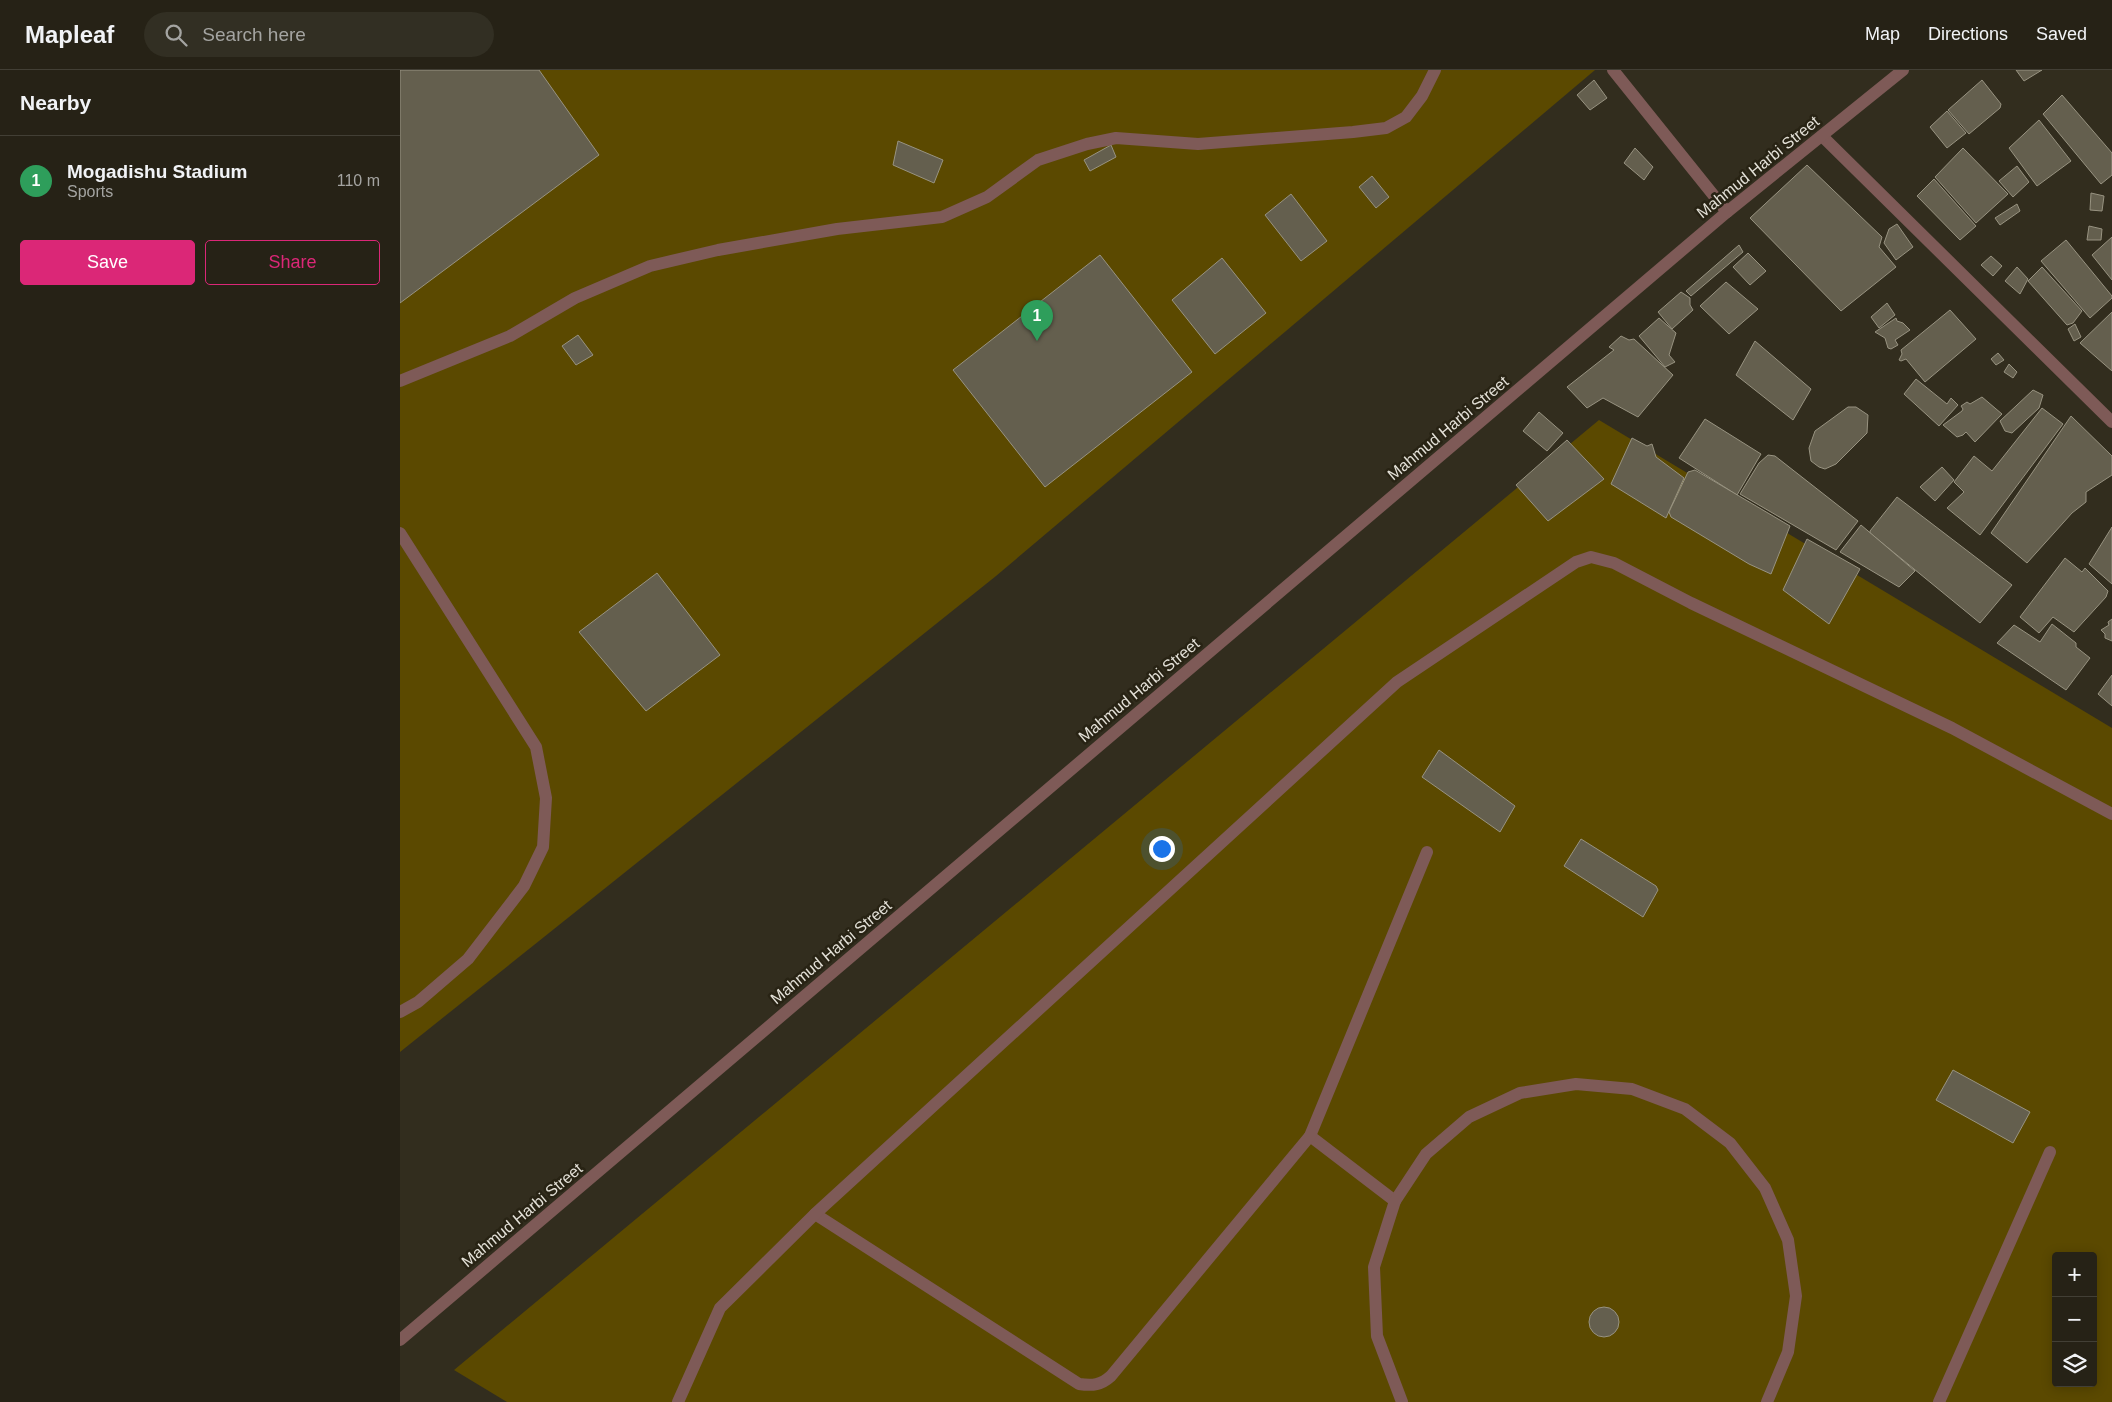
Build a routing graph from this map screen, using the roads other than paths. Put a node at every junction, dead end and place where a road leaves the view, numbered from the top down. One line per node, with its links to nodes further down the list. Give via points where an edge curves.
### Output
1 (1435, 70): 6 (street, via 1422,96 1406,117 1386,128 1198,144 1116,138 1087,144 1038,160 987,197 942,217 837,229 650,266 575,298 510,336)
2 (1614, 70): 5 (street)
3 (1903, 70): 4 (street, Mahmud Harbi Street)
4 (1822, 136): 5 (street, Mahmud Harbi Street); 7 (street)
5 (1727, 212): 16 (street, Mahmud Harbi Street)
6 (400, 381)
7 (2112, 422)
8 (400, 533): 11 (street, via 536,747 546,798 543,847 524,886 468,959 418,1002)
9 (2112, 814): 15 (street, via 1952,728 1690,603 1614,563 1591,557 1576,562 1397,682)
10 (1427, 852): 12 (street)
11 (400, 1012)
12 (1310, 1136): 14 (street); 15 (street, via 1111,1376 1104,1383 1092,1386 1079,1384)
13 (2050, 1152): 20 (street)
14 (1395, 1201): 18 (street, via 1374,1267 1377,1336); 19 (street, via 1426,1154 1469,1117 1520,1093 1576,1084 1632,1089 1685,1110 1730,1143 1765,1188 1788,1240 1796,1296 1788,1352)
15 (815, 1214): 17 (street, via 720,1308)
16 (400, 1340)
17 (678, 1402)
18 (1401, 1402)
19 (1767, 1402)
20 (1939, 1402)

